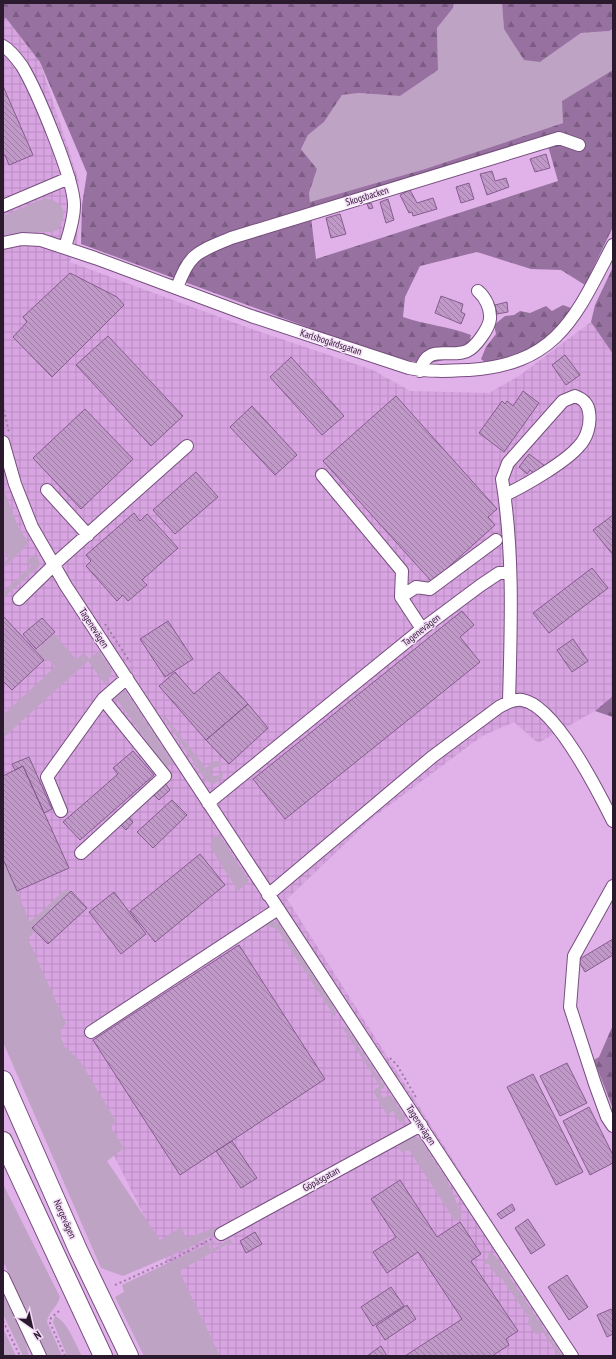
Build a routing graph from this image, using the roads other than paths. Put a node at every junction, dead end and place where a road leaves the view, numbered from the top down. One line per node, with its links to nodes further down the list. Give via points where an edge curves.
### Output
1 (3, 46): 3 (street, via 22,66)
2 (579, 145): 8 (street, Skogsbacken, via 559,138 231,238 198,252 184,269)
3 (69, 178): 4 (street); 7 (street, via 74,205 72,225)
4 (3, 206)
5 (3, 242): 7 (street, Karlsbogårdsgatan, via 41,240)
6 (613, 245): 10 (street, Karlsbogårdsgatan, via 578,311 563,330 536,352 515,363 490,368 435,372)
7 (64, 247): 8 (street, Karlsbogårdsgatan)
8 (176, 288): 10 (street, Karlsbogårdsgatan, via 251,316)
9 (478, 291): 10 (street, via 484,295 490,319 475,346 467,352 433,354 424,360)
10 (420, 370)
11 (3, 442): 18 (street, Tagenevägen, via 15,484 32,527)
12 (187, 446): 16 (street)
13 (322, 475): 20 (street, via 402,571)
14 (47, 490): 16 (street)
15 (505, 495): 15 (street, via 502,479 508,463 563,401 575,396 583,399 589,407 590,417 588,432 579,446 535,480); 19 (street)
16 (88, 535): 18 (street)
17 (496, 540): 20 (street, via 430,589 416,587)
18 (54, 565): 21 (street); 23 (street, Tagenevägen)
19 (510, 573): 22 (street, Tagenevägen, via 499,573 481,584); 25 (street)
20 (401, 597): 22 (street)
21 (19, 599)
22 (422, 628): 26 (street, Tagenevägen)
23 (127, 678): 24 (street); 26 (street, Tagenevägen)
24 (102, 699): 27 (street, via 47,777); 29 (street, via 165,776)
25 (509, 701): 28 (street, via 522,700 534,704 568,740); 31 (street, via 432,757)
26 (208, 803): 31 (street, Tagenevägen)
27 (61, 811)
28 (613, 821)
29 (81, 853)
30 (613, 886): 36 (street, via 574,956 570,1007 595,1084)
31 (268, 895): 32 (street, Tagenevägen)
32 (278, 909): 33 (street); 35 (street, Tagenevägen)
33 (91, 1032)
34 (3, 1080): 42 (highway, Norgevägen, via 78,1250)
35 (420, 1124): 38 (street, Göpåsgatan); 43 (street, Tagenevägen)
36 (613, 1126)
37 (3, 1141): 41 (highway)
38 (221, 1234)
39 (3, 1277): 40 (street)
40 (40, 1356)
41 (103, 1356)
42 (129, 1356)
43 (572, 1356)

